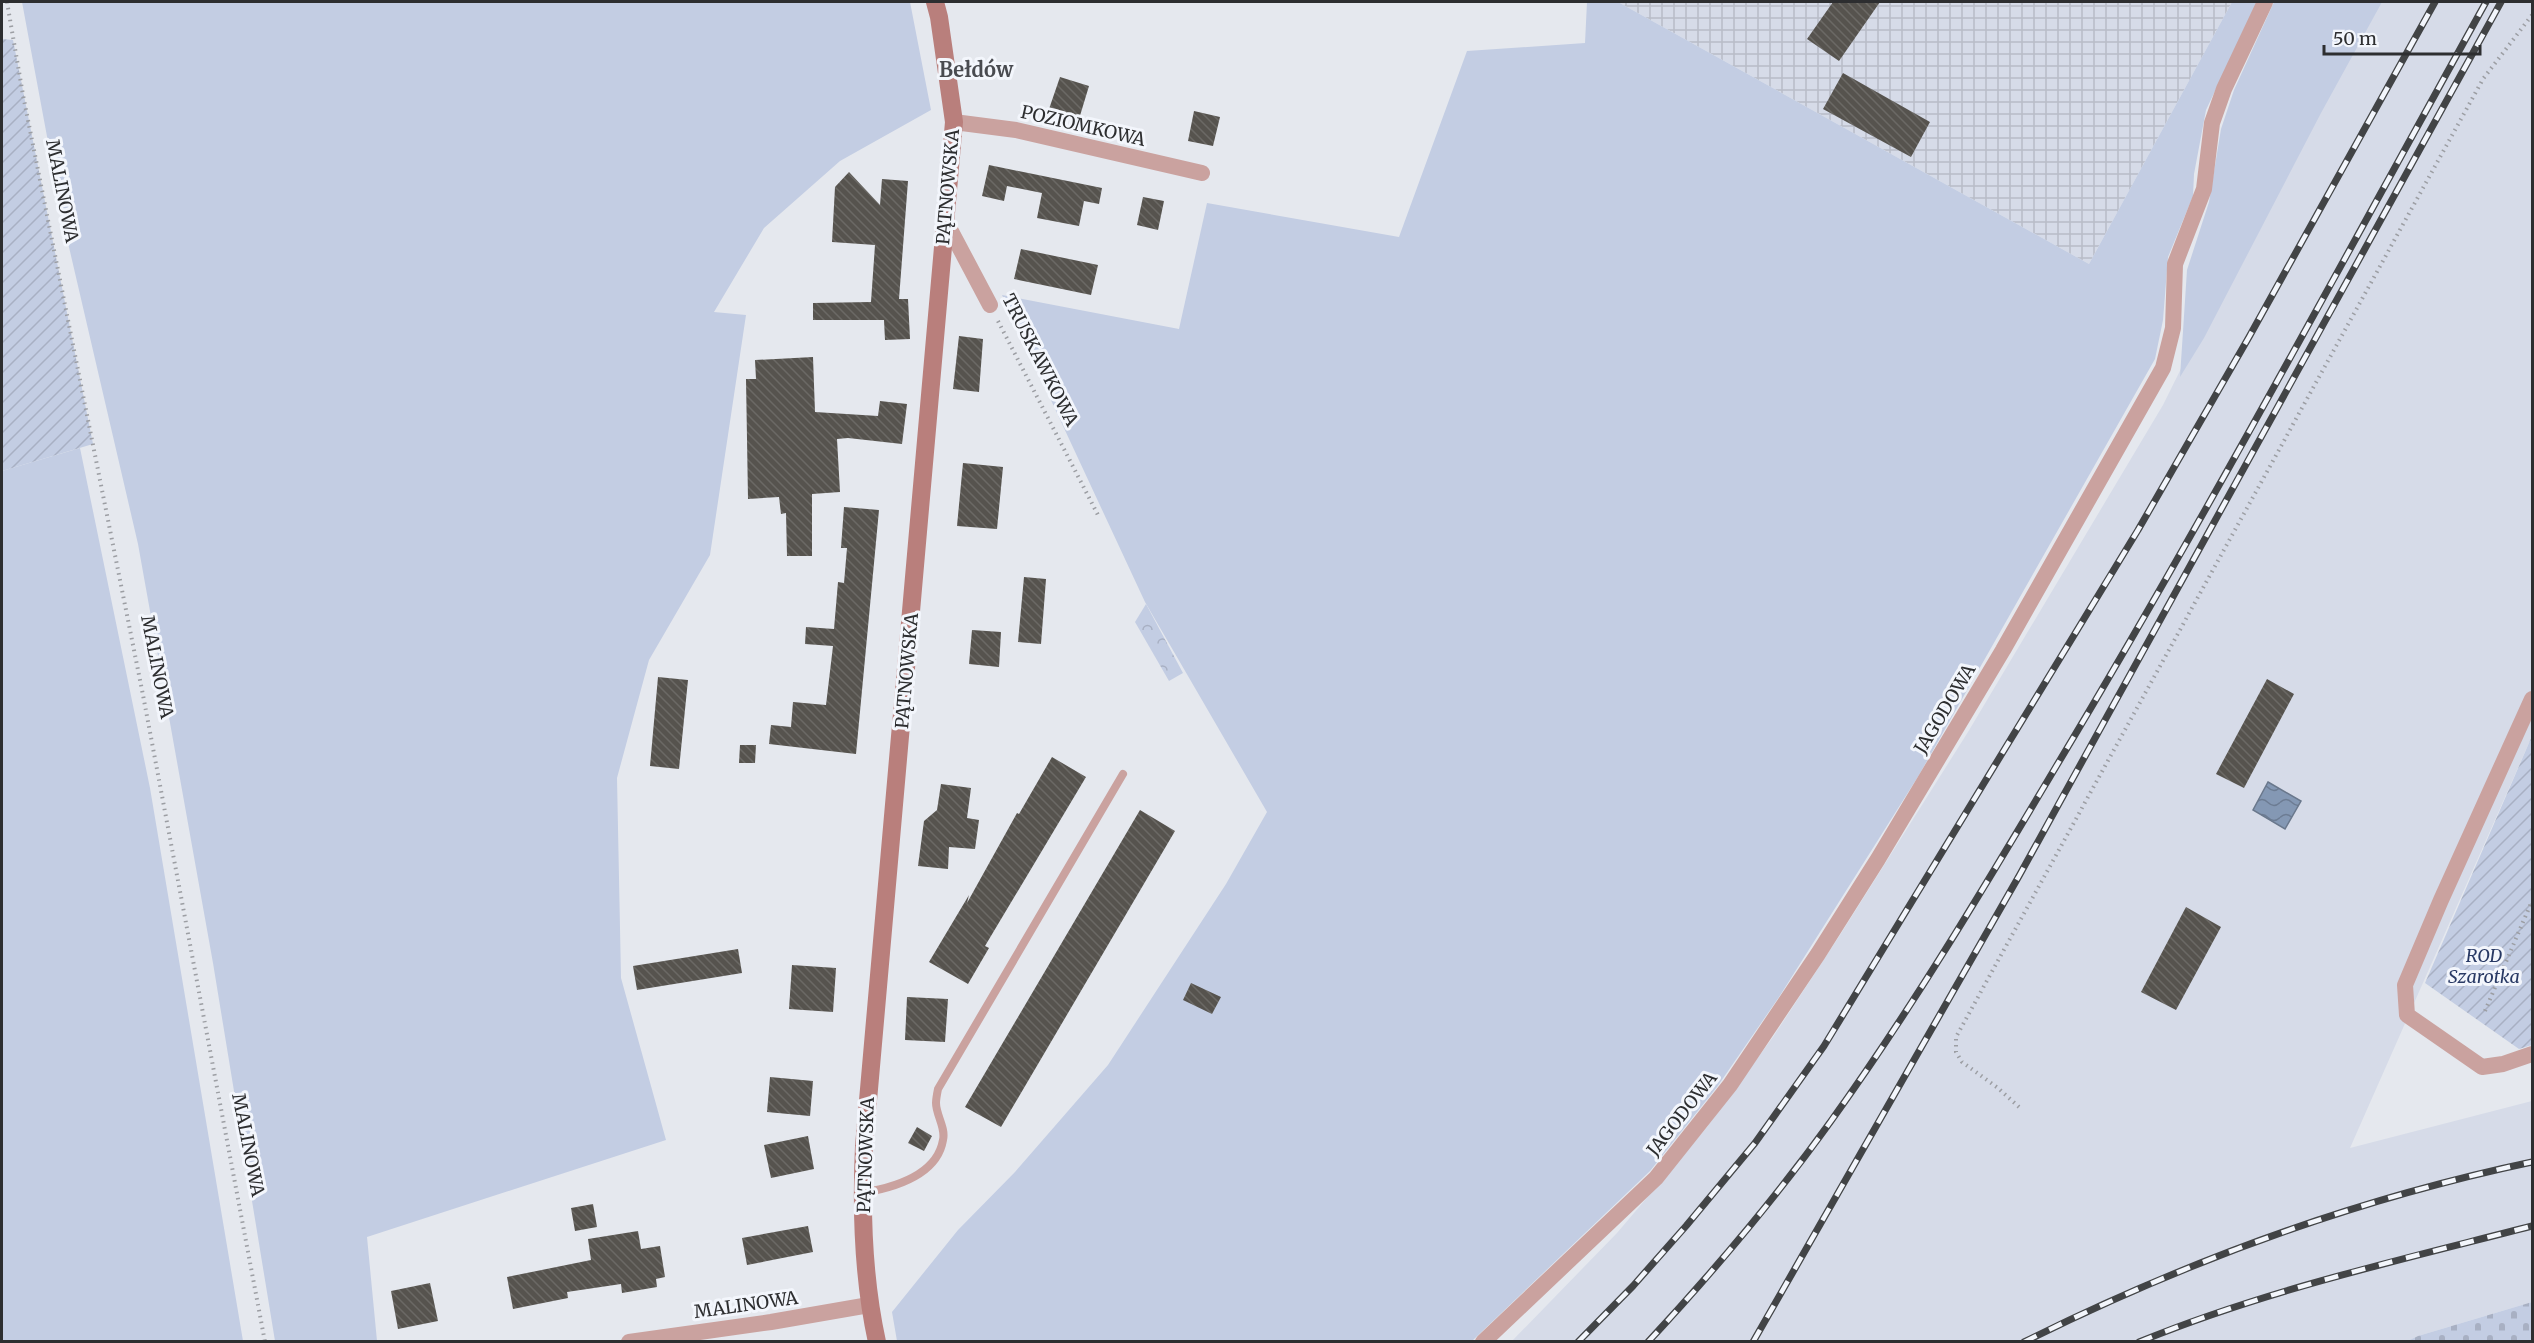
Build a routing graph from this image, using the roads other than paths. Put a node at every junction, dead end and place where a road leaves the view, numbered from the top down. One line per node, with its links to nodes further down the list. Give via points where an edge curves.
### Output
1 (935, 2): 3 (street, PĄTNOWSKA)
2 (2265, 2): 14 (street, JAGODOWA, via 2212,123 2204,189 2175,264 2173,328 2163,368 2003,650 1818,954 1730,1085 1656,1178)
3 (954, 122): 4 (street, POZIOMKOWA, via 1016,130); 5 (street, PĄTNOWSKA)
4 (1202, 173)
5 (945, 220): 6 (street, TRUSKAWKOWA); 10 (street, PĄTNOWSKA)
6 (990, 305)
7 (2532, 699): 9 (street, via 2405,985 2408,1015 2482,1067)
8 (1123, 774): 10 (lane, via 938,1089 936,1104 944,1140 933,1160 926,1170 896,1186)
9 (2532, 1054)
10 (861, 1193): 11 (street, PĄTNOWSKA)
11 (868, 1305): 12 (street, MALINOWA); 13 (street, PĄTNOWSKA)
12 (629, 1341)
13 (877, 1341)
14 (1483, 1341)

